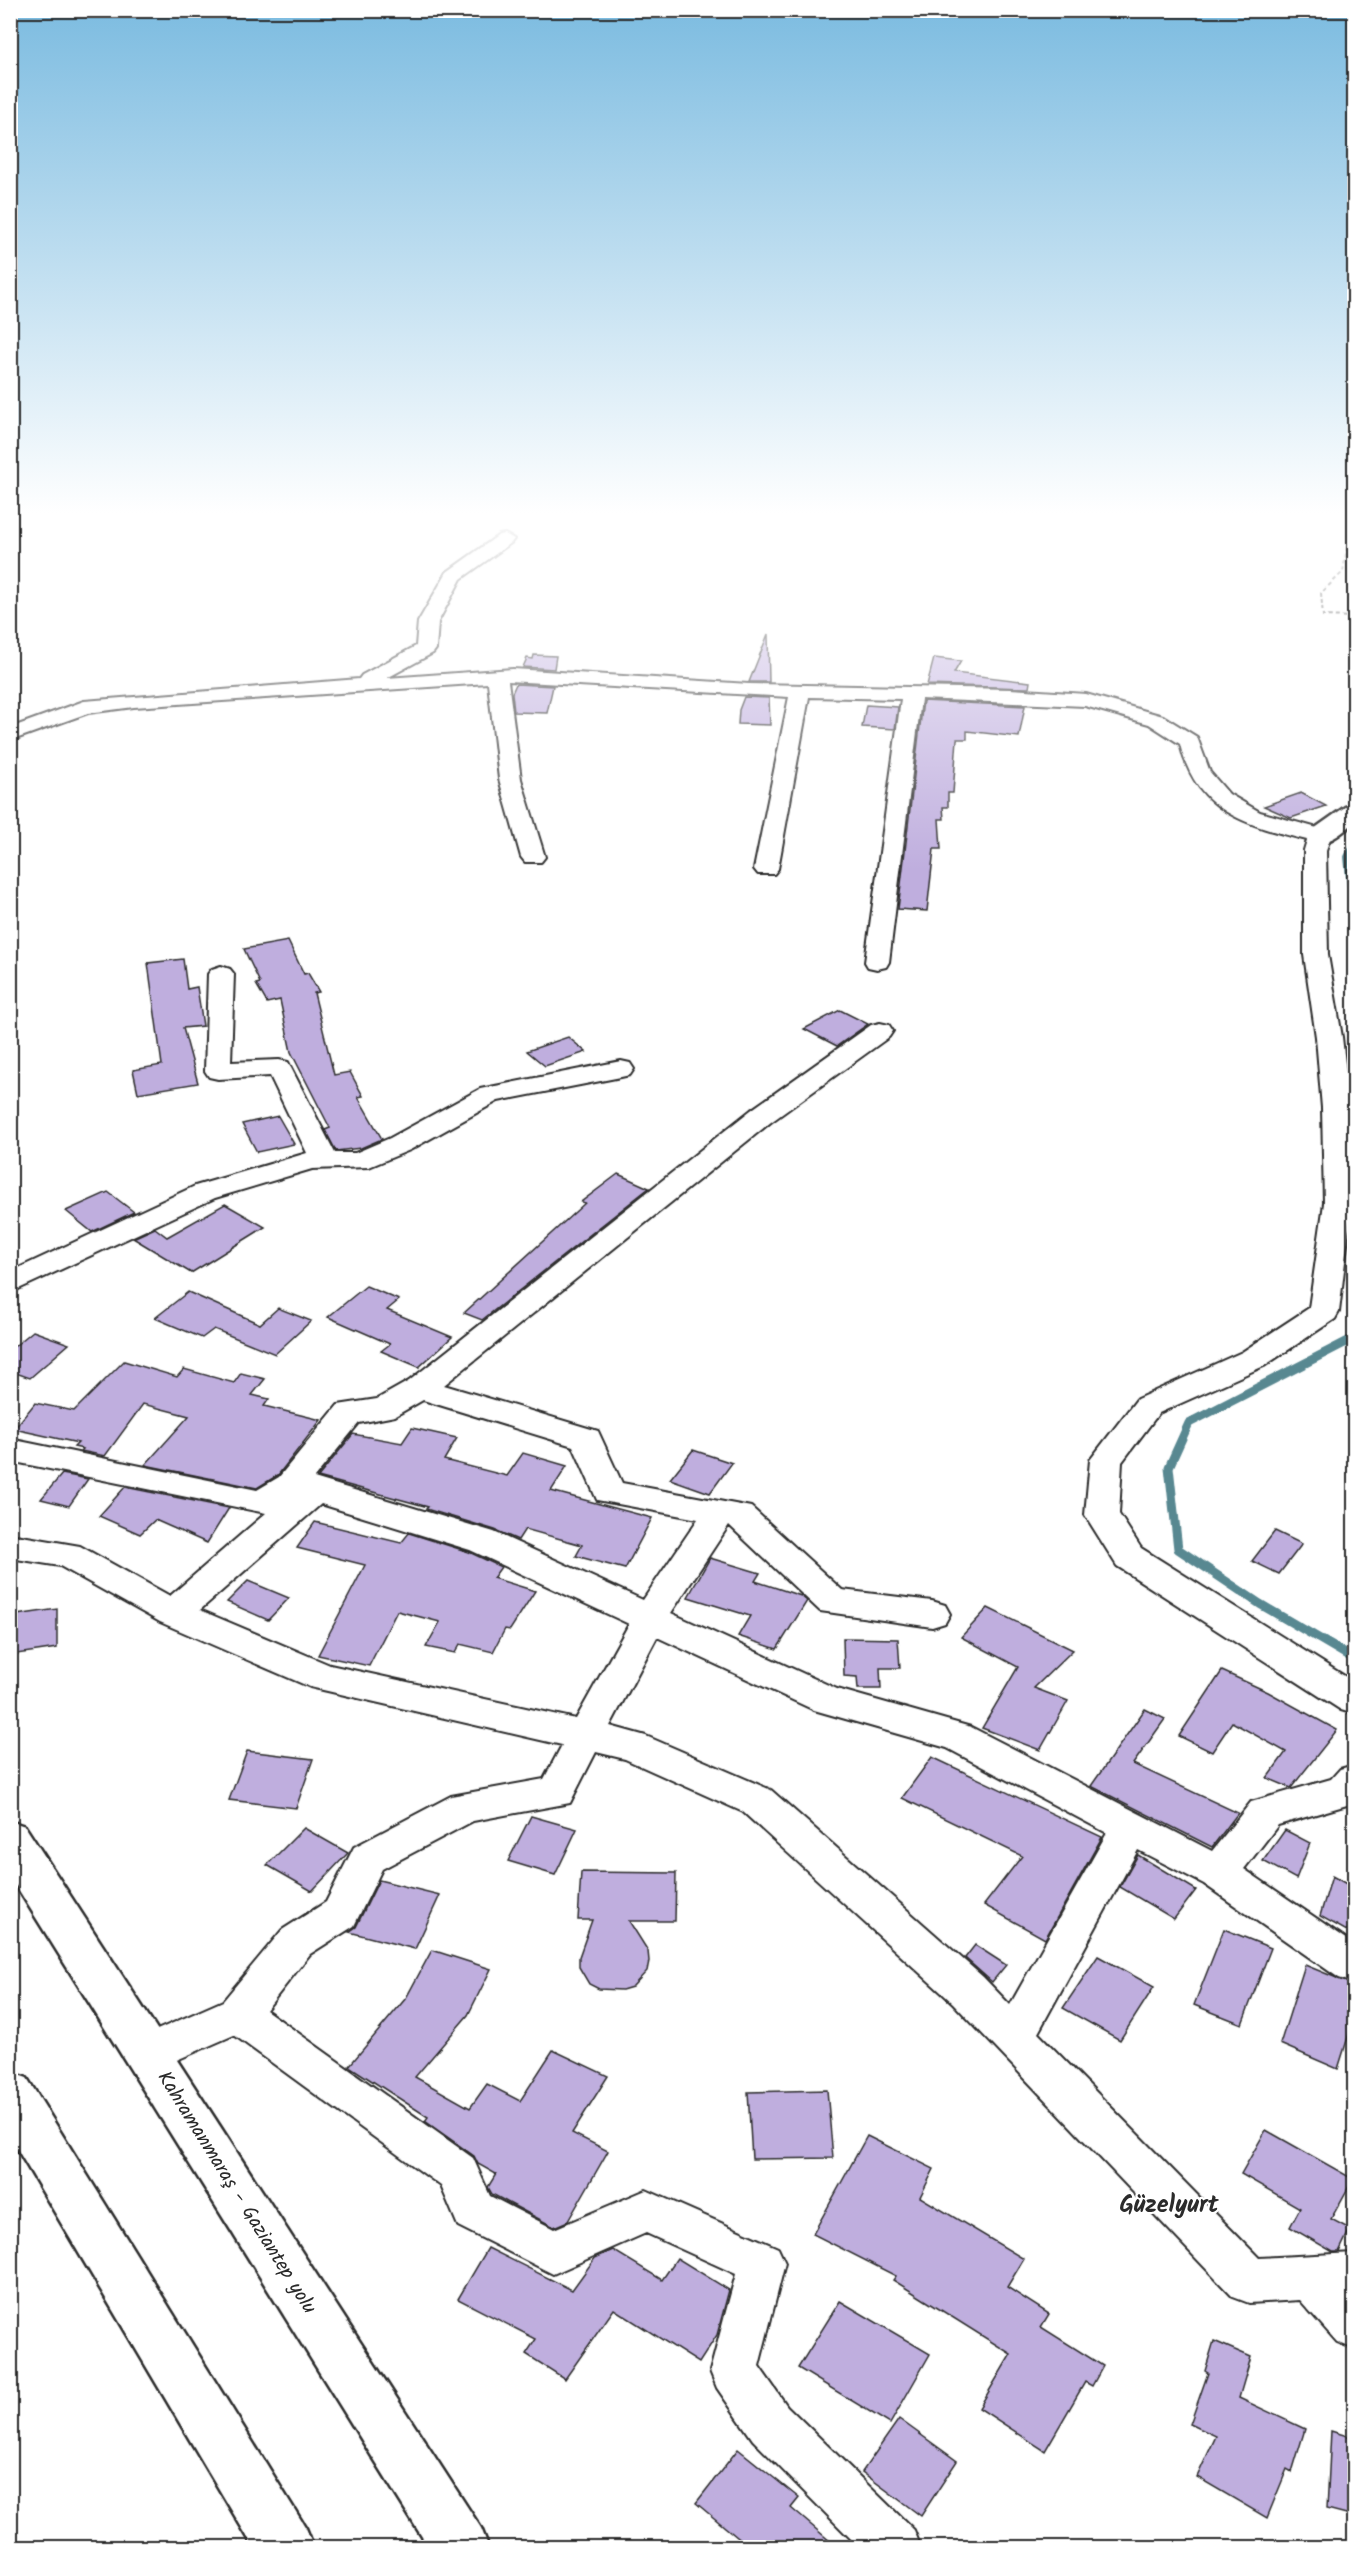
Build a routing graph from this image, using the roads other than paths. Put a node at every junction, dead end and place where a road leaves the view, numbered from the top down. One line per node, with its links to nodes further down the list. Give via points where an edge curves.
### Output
1 (427, 631): 3 (street, via 426,649)
2 (497, 676): 3 (street); 4 (street); 9 (street, via 510,779)
3 (357, 685): 6 (street, via 84,707)
4 (800, 691): 5 (street); 10 (street)
5 (912, 693): 8 (street, via 1086,700 1156,720 1190,741 1199,772 1222,800 1268,824); 11 (street)
6 (10, 735)
7 (1354, 812): 8 (main road)
8 (1320, 836): 25 (street, via 1315,850 1316,955 1336,1107 1338,1203 1324,1312 1253,1359 1148,1406 1106,1460 1102,1515 1129,1557)
9 (533, 857)
10 (766, 869)
11 (877, 962)
12 (221, 974): 15 (street, via 218,1071 279,1068)
13 (880, 1031): 17 (street, via 761,1116)
14 (621, 1069): 15 (street, via 490,1095 400,1144 359,1161)
15 (325, 1161): 16 (street, via 310,1161 205,1192)
16 (10, 1284)
17 (420, 1388): 19 (street, via 384,1409 350,1413); 20 (street, via 586,1439 609,1492)
18 (10, 1450): 19 (street, via 262,1503)
19 (303, 1488): 22 (street); 24 (street, via 483,1541)
20 (720, 1513): 23 (street, via 739,1515 832,1602); 24 (street)
21 (10, 1546): 22 (street, via 68,1556)
22 (173, 1613): 26 (street, via 323,1677)
23 (932, 1614)
24 (649, 1619): 26 (street); 28 (street, via 827,1700 958,1737)
25 (1354, 1700)
26 (587, 1738): 32 (street, via 556,1792 465,1807 368,1858 340,1914 296,1942); 33 (street, via 633,1746 758,1801 968,1990)
27 (1354, 1780): 30 (street, via 1344,1791 1265,1814)
28 (1130, 1828): 30 (street); 33 (street)
29 (10, 1838): 34 (main road, Kahramanmaraş - Gaziantep yolu)
30 (1218, 1873): 31 (street)
31 (1354, 1966)
32 (238, 2014): 34 (street); 40 (street, via 457,2172 474,2211 553,2252 646,2211 762,2263 734,2371 770,2423)
33 (1013, 2038): 36 (street, via 1249,2281)
34 (147, 2054): 39 (main road, Kahramanmaraş - Gaziantep yolu)
35 (10, 2093): 38 (main road)
36 (1332, 2276): 37 (street)
37 (1354, 2326)
38 (286, 2547)
39 (461, 2547)
40 (896, 2547)

